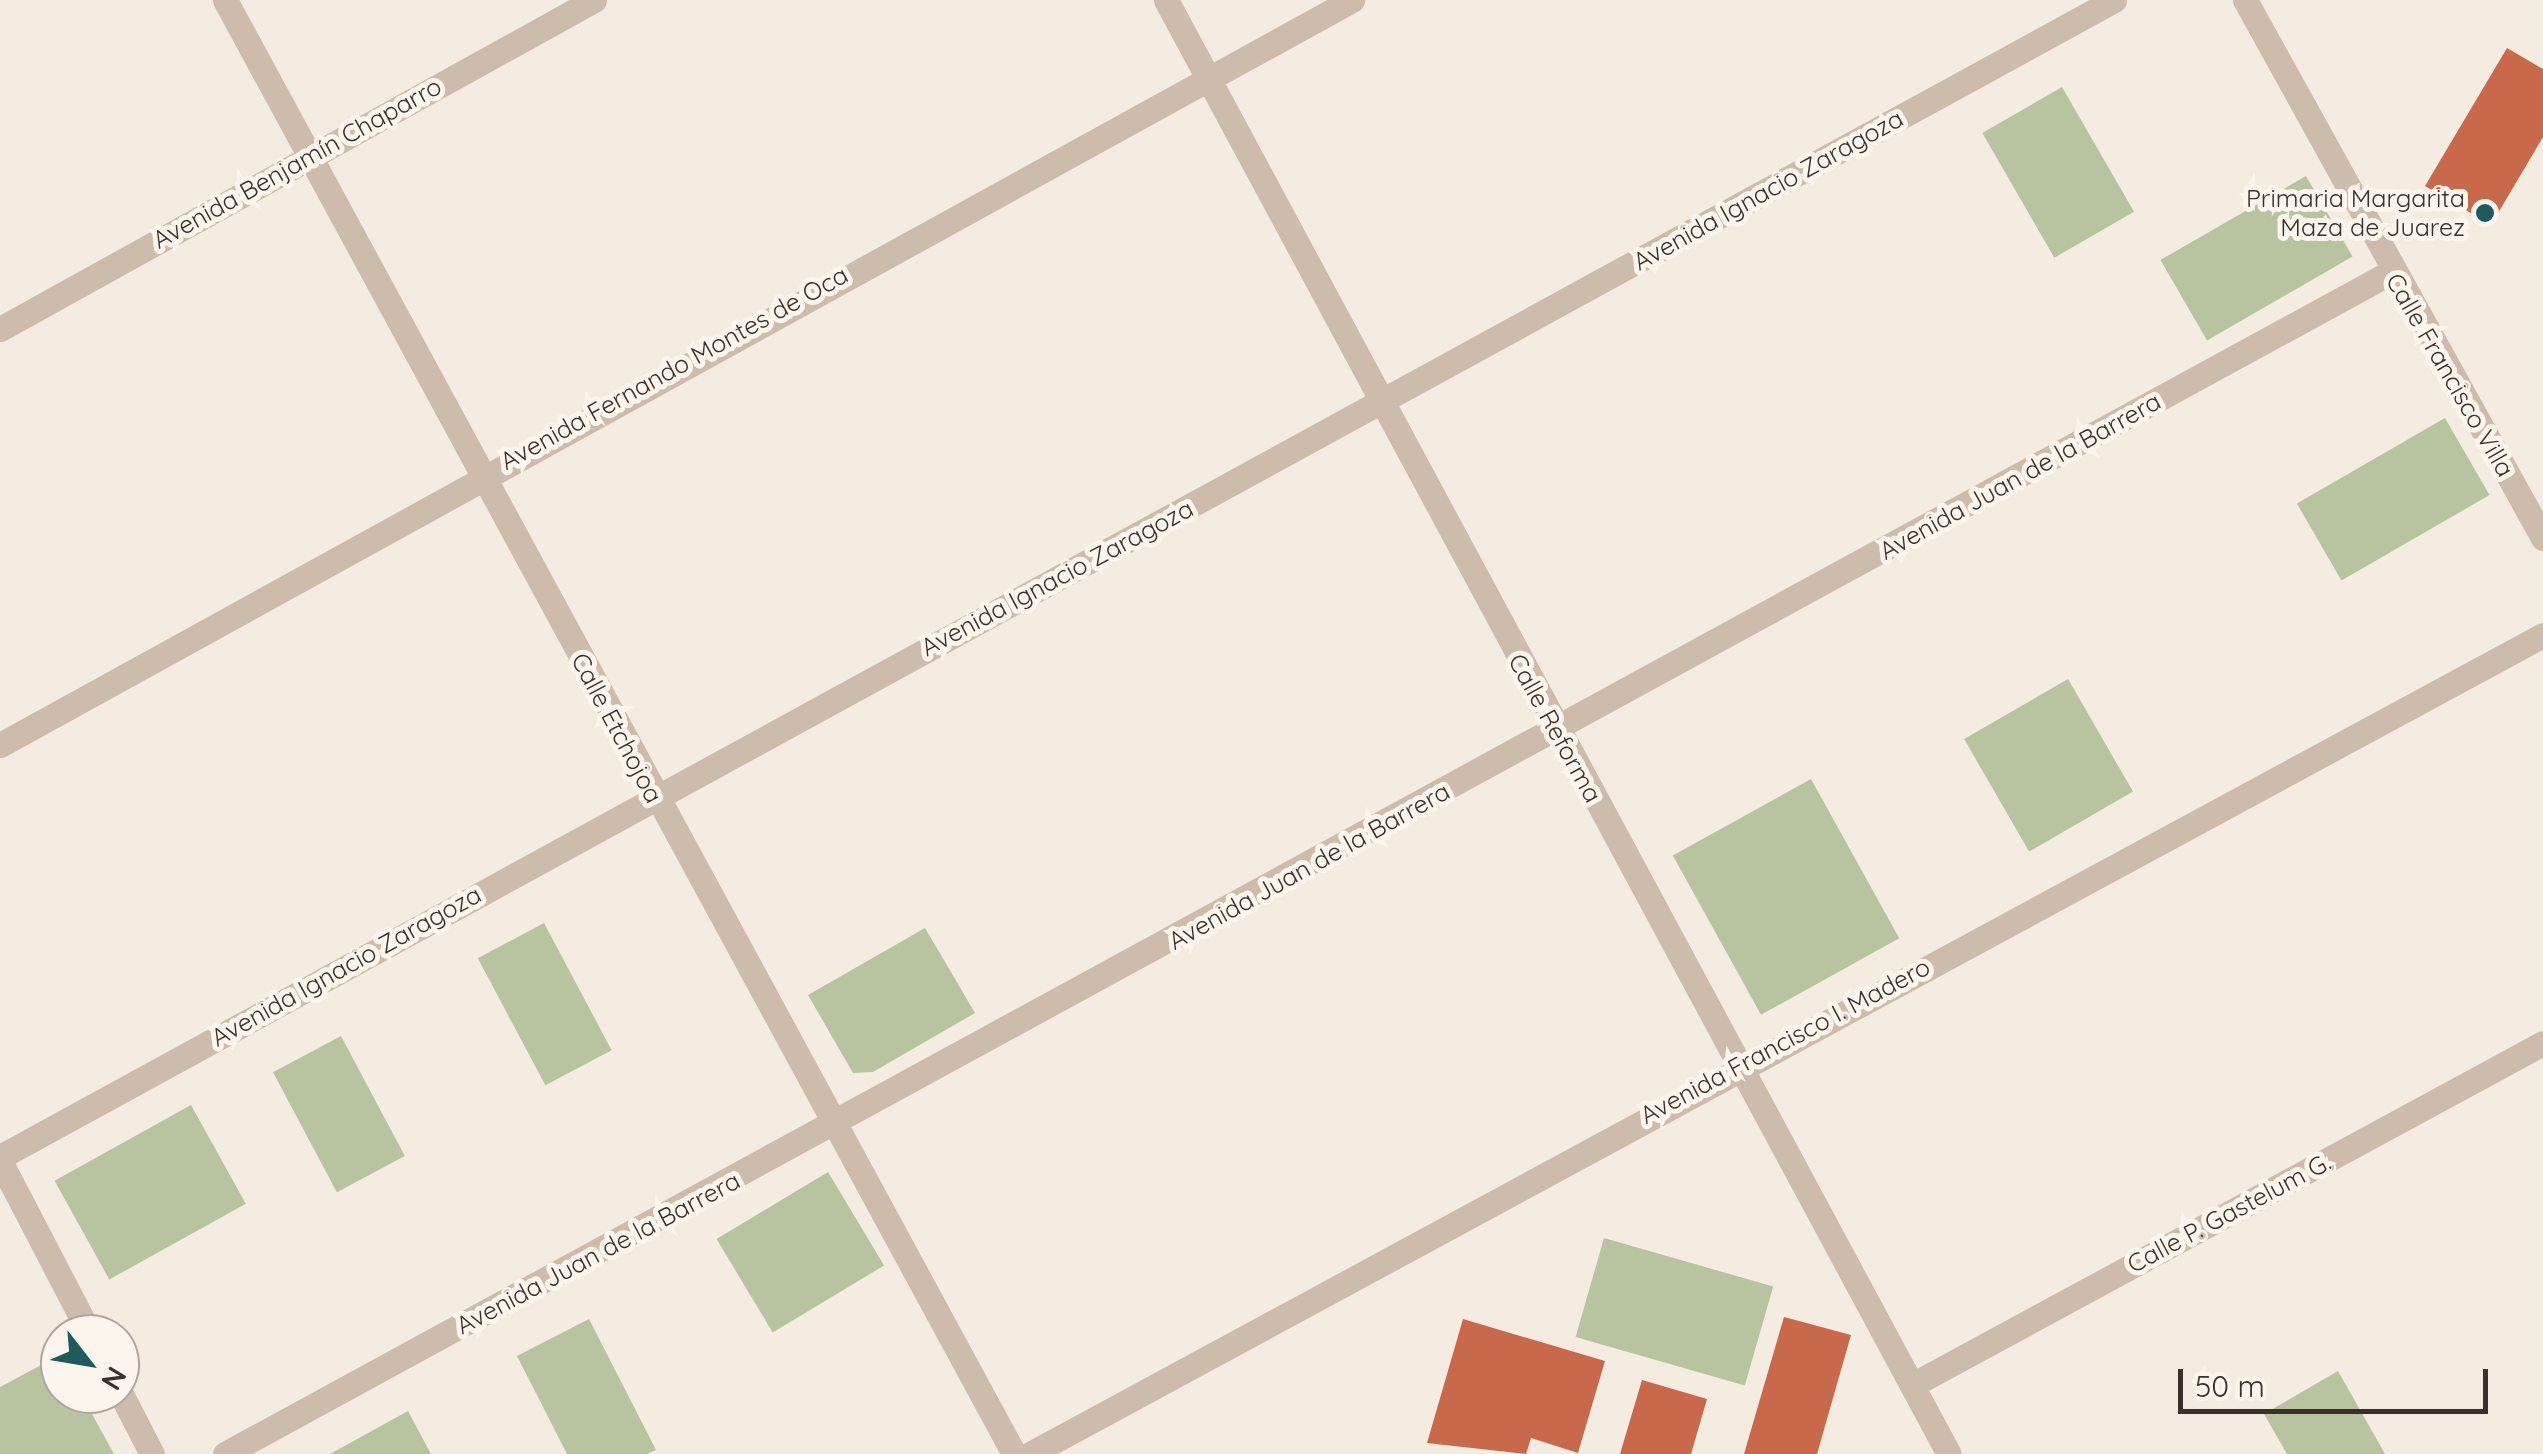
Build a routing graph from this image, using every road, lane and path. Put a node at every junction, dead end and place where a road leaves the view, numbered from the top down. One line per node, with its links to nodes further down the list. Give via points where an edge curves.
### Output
1 (225, 0): 8 (street, Calle Etchojoa)
2 (594, 0): 8 (street, Avenida Benjamín Chaparro)
3 (1166, 0): 7 (street, Calle Reforma)
4 (1352, 0): 7 (street, Avenida Fernando Montes de Oca)
5 (2114, 0): 11 (street, Avenida Ignacio Zaragoza)
6 (2245, 0): 9 (street, Calle Francisco Villa)
7 (1208, 78): 11 (street, Calle Reforma); 12 (street, Avenida Fernando Montes de Oca)
8 (308, 156): 10 (street, Avenida Benjamín Chaparro); 12 (street, Calle Etchojoa)
9 (2390, 272): 13 (street, Calle Francisco Villa); 15 (street, Avenida Juan de la Barrera)
10 (0, 329)
11 (1378, 404): 15 (street, Calle Reforma); 17 (street, Avenida Ignacio Zaragoza)
12 (481, 472): 16 (street, Avenida Fernando Montes de Oca); 17 (street, Calle Etchojoa)
13 (2543, 538)
14 (2543, 634): 19 (street, Avenida Francisco I. Madero)
15 (1556, 731): 19 (street, Calle Reforma); 20 (street, Avenida Juan de la Barrera)
16 (0, 746)
17 (653, 797): 20 (street, Calle Etchojoa); 21 (street, Avenida Ignacio Zaragoza)
18 (2543, 1043): 23 (street, Calle P. Gastelum G.)
19 (1741, 1064): 23 (street, Calle Reforma); 28 (street, Avenida Francisco I. Madero)
20 (836, 1124): 26 (street, Avenida Juan de la Barrera); 27 (street, Calle Etchojoa)
21 (0, 1159): 22 (street)
22 (80, 1314)
23 (1914, 1384): 29 (street, Calle Reforma)
24 (131, 1414): 25 (street)
25 (152, 1454)
26 (226, 1454)
27 (1014, 1454)
28 (1030, 1454)
29 (1950, 1454)

